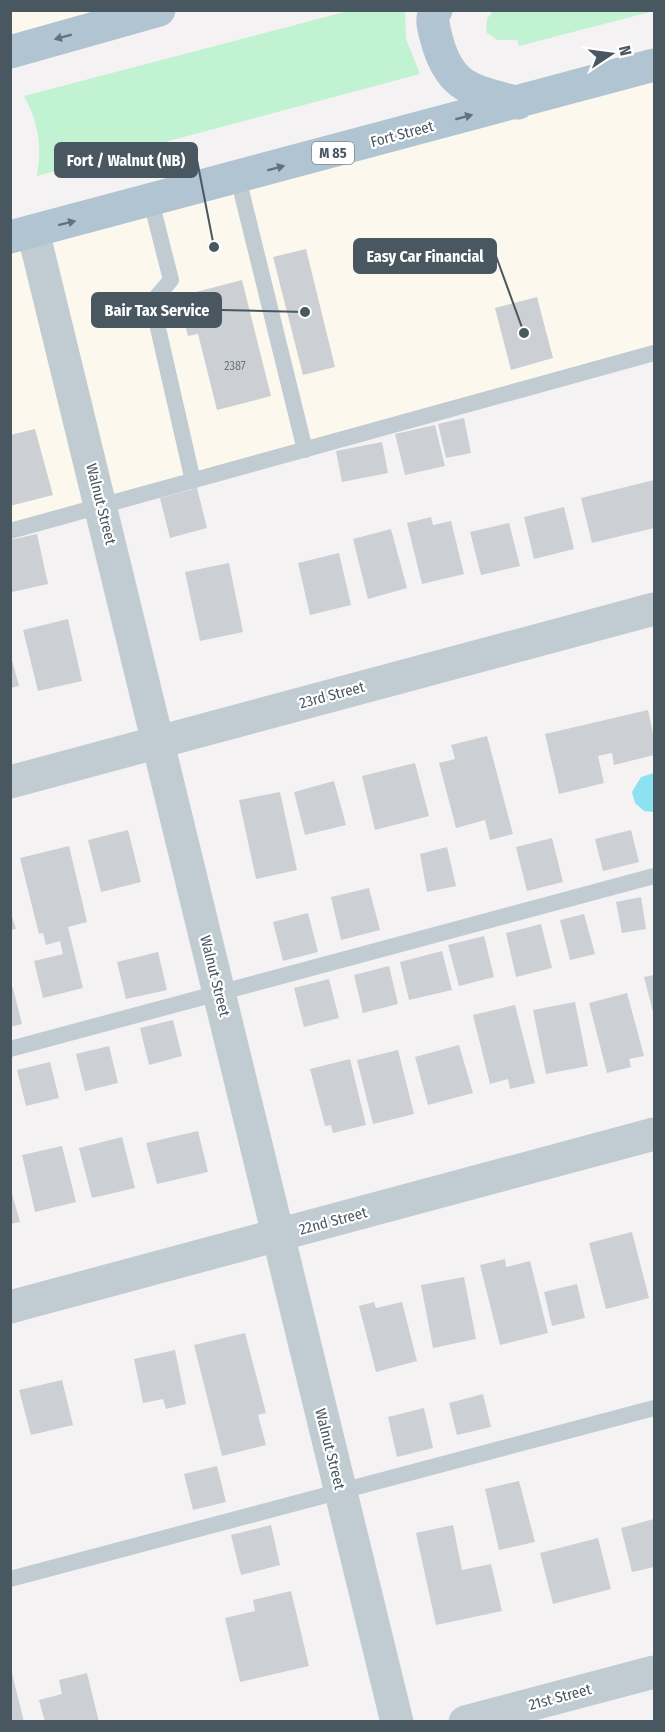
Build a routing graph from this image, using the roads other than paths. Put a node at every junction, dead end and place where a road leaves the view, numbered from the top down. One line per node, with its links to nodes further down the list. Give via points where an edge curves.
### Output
1 (159, 10): 3 (main road)
2 (436, 10): 6 (main road, via 433,27 446,68 466,88)
3 (105, 18): 4 (main road, one-way to 4)
4 (10, 52)
5 (654, 65): 6 (main road, Fort Street / M 85)
6 (518, 103): 7 (main road, Fort Street / M 85, one-way to 6)
7 (238, 178): 8 (main road, Fort Street / M 85); 11 (lane)
8 (151, 201): 9 (main road, Fort Street / M 85, one-way to 8); 12 (lane, via 171,280 152,302)
9 (22, 234): 13 (street, Walnut Street)
10 (654, 353): 11 (lane)
11 (305, 450): 12 (lane)
12 (193, 481): 13 (lane)
13 (102, 506): 14 (lane); 16 (street, Walnut Street)
14 (10, 531)
15 (654, 609): 16 (street, 23rd Street)
16 (159, 742): 17 (street, 23rd Street); 19 (street, Walnut Street)
17 (10, 782)
18 (654, 876): 19 (lane)
19 (220, 993): 20 (lane); 22 (street, Walnut Street)
20 (10, 1049)
21 (654, 1134): 22 (street, 22nd Street)
22 (278, 1235): 23 (street, 22nd Street); 25 (street, Walnut Street)
23 (10, 1307)
24 (654, 1407): 25 (lane)
25 (341, 1490): 26 (lane); 28 (street, Walnut Street)
26 (10, 1579)
27 (654, 1672): 29 (street, 21st Street)
28 (398, 1722)
29 (465, 1722)

